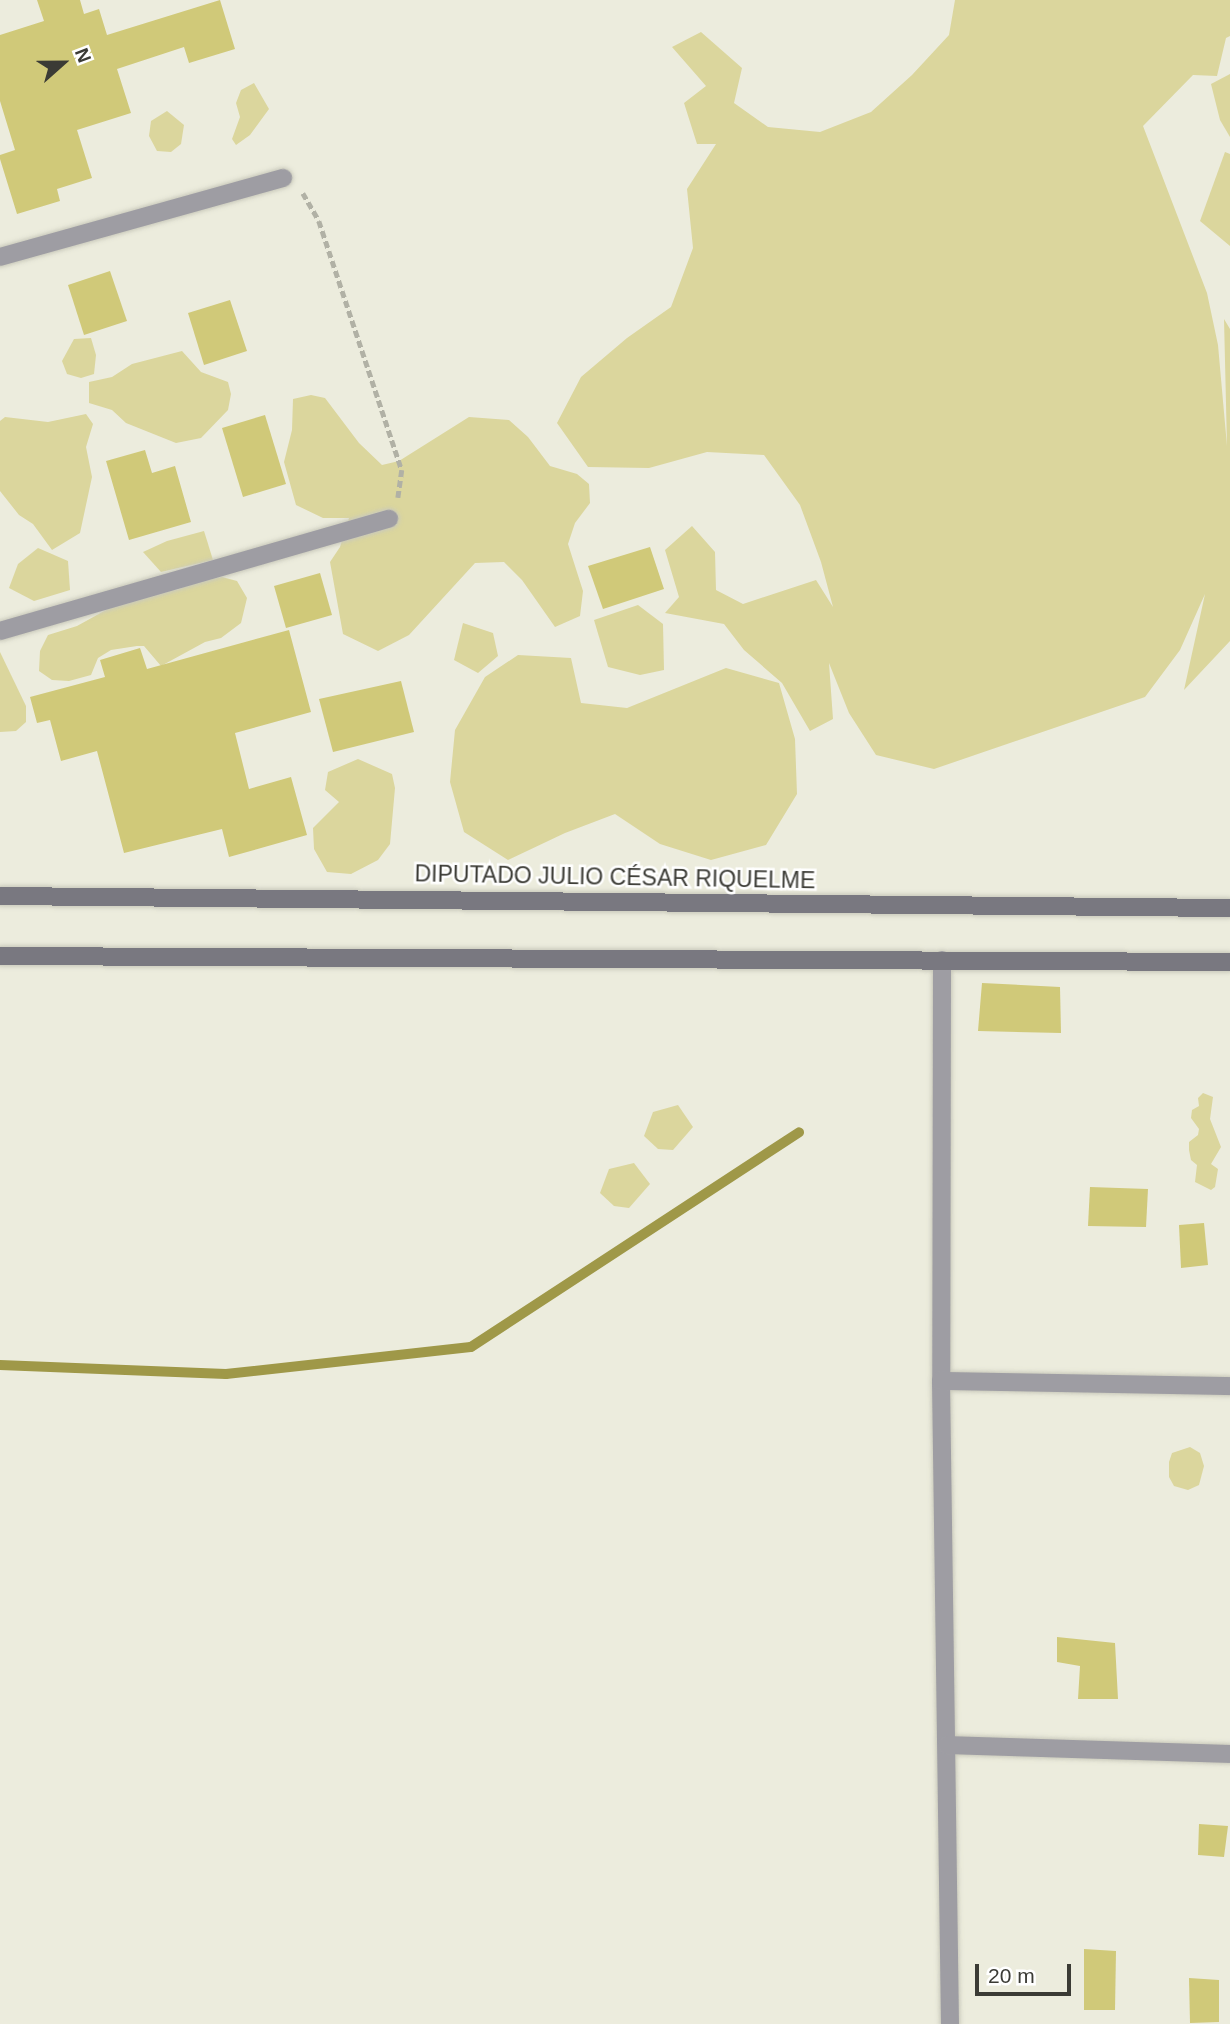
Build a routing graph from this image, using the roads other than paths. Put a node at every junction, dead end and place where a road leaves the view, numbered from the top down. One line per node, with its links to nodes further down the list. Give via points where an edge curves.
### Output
1 (283, 178): 2 (street)
2 (0, 257)
3 (389, 519): 4 (street)
4 (0, 631)
5 (0, 896): 6 (street, DIPUTADO JULIO CÉSAR RIQUELME)
6 (1230, 908)
7 (0, 956): 8 (street)
8 (942, 960): 9 (street); 10 (street)
9 (1230, 962)
10 (941, 1381): 11 (street); 12 (street)
11 (1230, 1386)
12 (947, 1745): 13 (street); 14 (street)
13 (1230, 1754)
14 (950, 2024)

